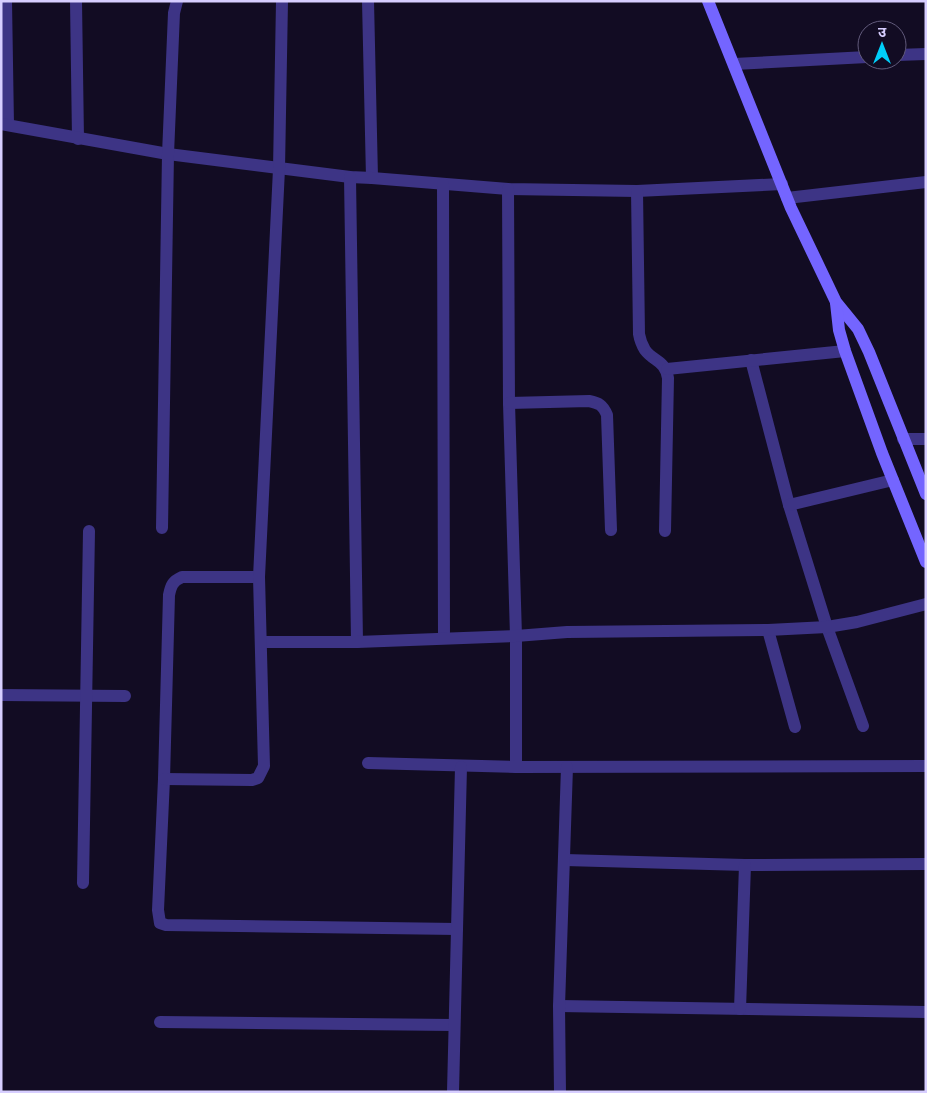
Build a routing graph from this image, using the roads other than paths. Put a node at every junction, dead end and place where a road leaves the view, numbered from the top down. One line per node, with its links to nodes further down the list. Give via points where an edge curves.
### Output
1 (6, 1): 11 (street)
2 (76, 1): 12 (street)
3 (177, 1): 13 (street)
4 (282, 1): 14 (street)
5 (368, 1): 16 (street)
6 (708, 1): 10 (street)
7 (926, 54): 8 (street)
8 (907, 55)
9 (857, 58): 10 (street)
10 (734, 64): 19 (street)
11 (5, 125): 12 (street)
12 (78, 139): 13 (street)
13 (168, 154): 14 (street); 33 (street)
14 (279, 169): 15 (street); 38 (street)
15 (350, 177): 16 (street); 45 (street)
16 (372, 178): 18 (street)
17 (926, 182): 22 (street)
18 (443, 184): 20 (street); 43 (street)
19 (782, 184): 21 (street); 22 (street)
20 (508, 189): 21 (street); 27 (street)
21 (637, 191): 26 (street, via 638,334 646,351)
22 (787, 198): 23 (street)
23 (836, 302): 24 (street); 28 (street, via 858,329 870,352)
24 (845, 351): 25 (street); 30 (street)
25 (751, 360): 26 (street); 32 (street)
26 (667, 369): 36 (street)
27 (509, 403): 34 (street, via 589,400 604,407 607,415); 42 (street)
28 (903, 438): 29 (street); 31 (street)
29 (926, 439)
30 (892, 480): 32 (street); 37 (street)
31 (926, 494)
32 (789, 505): 40 (street)
33 (162, 528)
34 (611, 530)
35 (89, 531): 47 (street)
36 (665, 531)
37 (926, 562)
38 (259, 577): 44 (street); 56 (street, via 182,577 170,586)
39 (926, 604): 40 (street)
40 (828, 627): 41 (street); 49 (street)
41 (768, 630): 42 (street, via 567,632); 50 (street)
42 (516, 636): 43 (street); 54 (street)
43 (444, 638): 45 (street)
44 (261, 642): 45 (street); 56 (street, via 262,773 252,780)
45 (357, 642)
46 (1, 695): 47 (street)
47 (86, 696): 48 (street); 60 (street)
48 (125, 696)
49 (863, 726)
50 (795, 727)
51 (368, 763): 53 (street)
52 (926, 766): 55 (street)
53 (461, 767): 54 (street); 61 (street)
54 (516, 767): 55 (street)
55 (567, 767): 57 (street)
56 (164, 779): 61 (street, via 160,923)
57 (564, 860): 59 (street); 62 (street)
58 (926, 864): 59 (street)
59 (745, 865): 63 (street)
60 (83, 883)
61 (457, 929): 66 (street)
62 (559, 1006): 63 (street); 68 (street)
63 (740, 1009): 64 (street)
64 (926, 1012)
65 (160, 1022): 66 (street)
66 (454, 1025): 67 (street)
67 (453, 1092)
68 (560, 1092)

